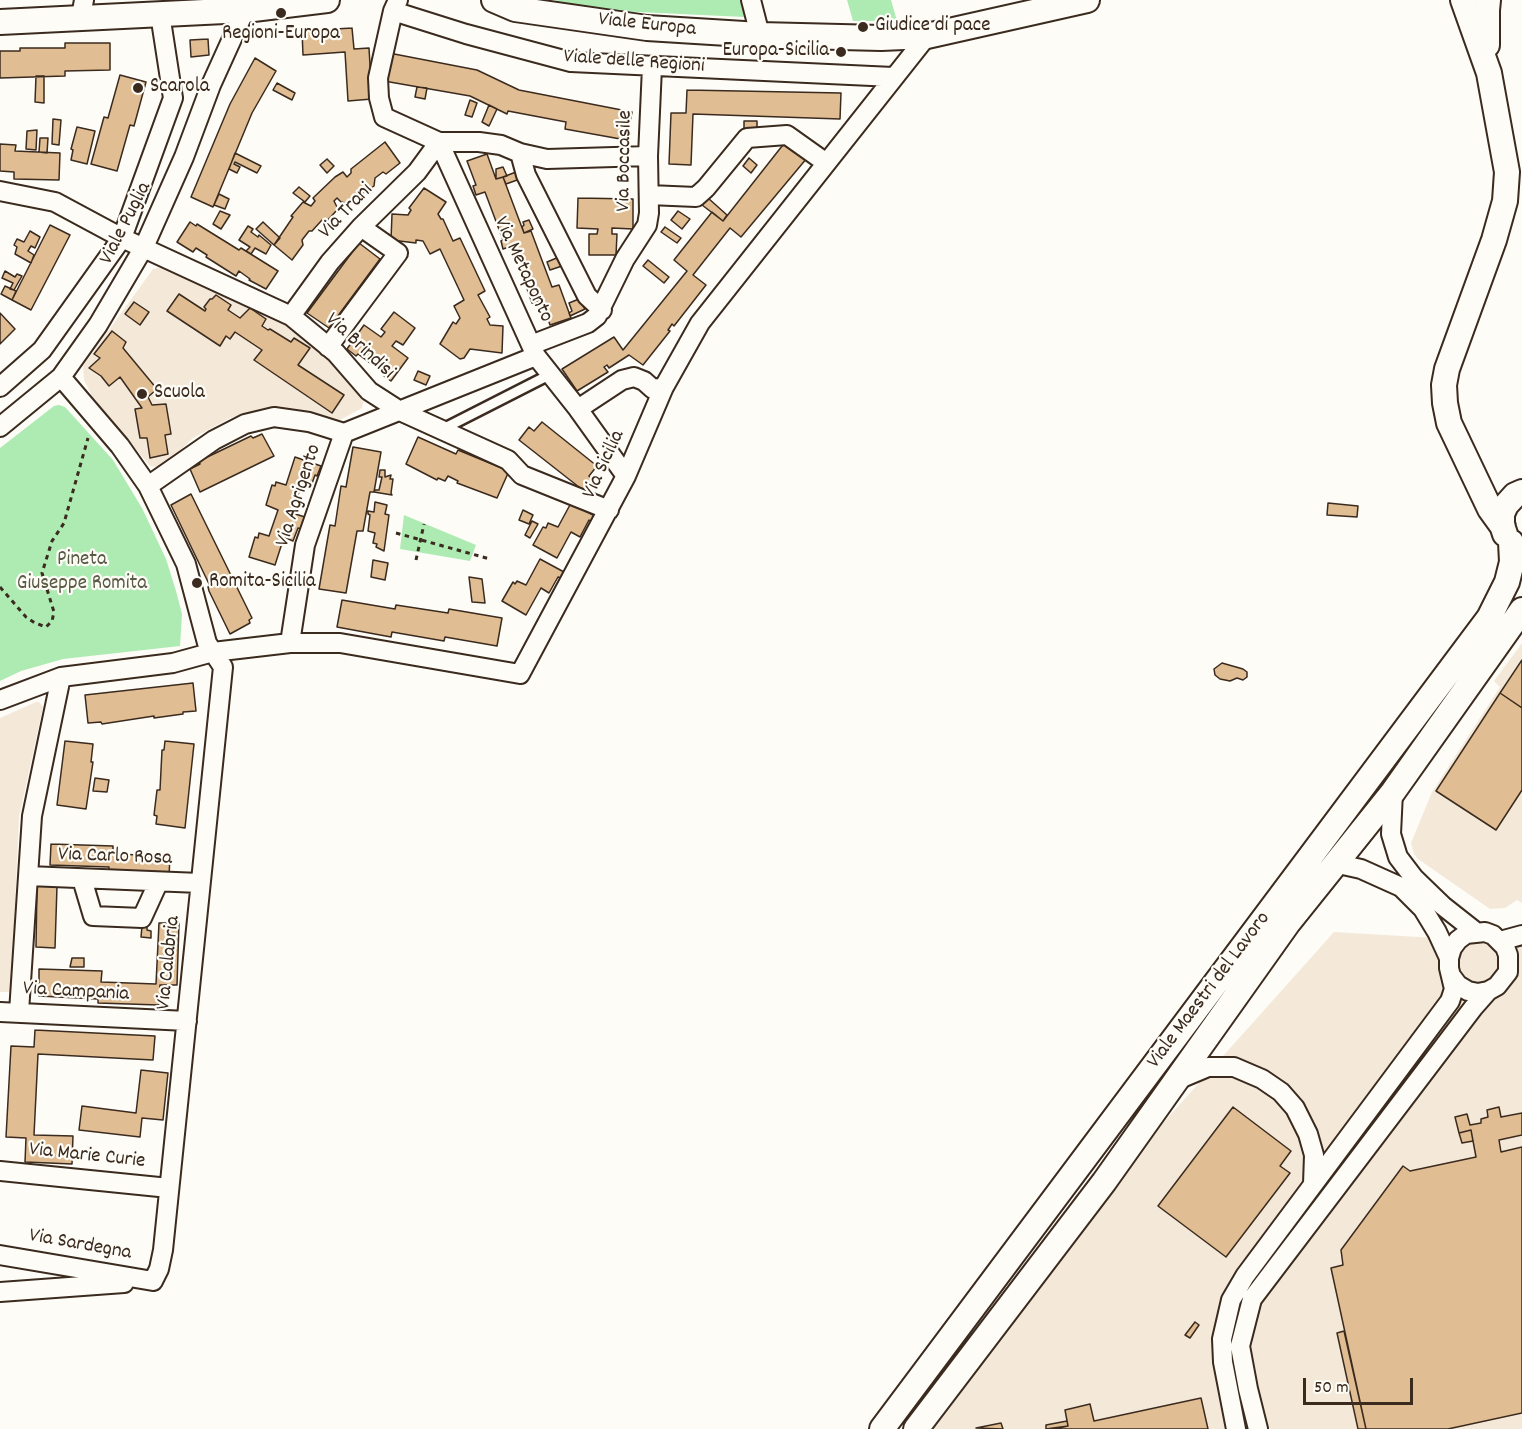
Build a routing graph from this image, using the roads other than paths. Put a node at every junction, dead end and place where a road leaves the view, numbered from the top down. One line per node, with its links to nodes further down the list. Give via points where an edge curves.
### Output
1 (327, 0): 10 (street)
2 (494, 0): 13 (street, Viale Europa, via 515,9 647,28)
3 (751, 0): 13 (street)
4 (1087, 0): 14 (street, Viale Europa)
5 (1463, 0): 16 (street)
6 (1488, 0): 16 (street)
7 (395, 5): 15 (street, Viale delle Regioni, via 466,34 571,62); 20 (street, via 378,78 384,117)
8 (111, 8): 9 (street); 11 (street)
9 (79, 10): 12 (street)
10 (245, 10): 11 (street); 19 (street, Viale Puglia)
11 (160, 14): 18 (street, Viale Puglia)
12 (0, 22)
13 (760, 35): 14 (street, Viale Europa)
14 (927, 36): 17 (street, Via Sicilia)
15 (652, 66): 17 (street, Viale delle Regioni); 22 (street, Via Boccasile)
16 (1489, 73): 49 (street, via 1507,172 1505,201 1443,385 1449,423 1490,509)
17 (893, 77): 23 (street, Via Sicilia)
18 (173, 98): 19 (street); 27 (street, Viale Puglia)
19 (202, 108): 28 (street, Viale Puglia)
20 (439, 142): 21 (street, via 479,142); 26 (street, Via Trani, via 417,172); 33 (street, Via Metaponto)
21 (520, 153): 22 (street, via 547,159); 29 (street, via 526,175 587,296)
22 (648, 156): 25 (street, Via Boccasile)
23 (825, 162): 25 (street, via 787,135 747,138 696,197); 38 (street, Via Sicilia, via 700,323)
24 (0, 191): 27 (street, Via Brindisi, via 55,202)
25 (649, 195): 29 (street, Via Boccasile, via 647,225 625,260)
26 (361, 227): 30 (street, Via Trani); 31 (street, via 398,253)
27 (122, 238): 28 (street, Via Brindisi); 32 (street, Viale Puglia)
28 (144, 247): 30 (street, Via Brindisi); 35 (street, Viale Puglia, via 98,325)
29 (602, 310): 33 (street, via 588,323)
30 (291, 316): 31 (street, Via Brindisi)
31 (328, 346): 41 (street, Via Brindisi, via 369,391)
32 (42, 350): 34 (street, Viale Puglia); 35 (street, Via Calabria)
33 (534, 350): 36 (street, Via Metaponto); 41 (street)
34 (24, 368): 37 (street, Viale Puglia); 39 (street)
35 (63, 373): 39 (street, Viale Puglia); 46 (street, Via Calabria)
36 (551, 374): 40 (street, Via Metaponto); 43 (lane)
37 (0, 387)
38 (664, 387): 40 (street, via 653,389 634,377 622,380); 45 (street, Via Sicilia)
39 (44, 391): 42 (street, Viale Puglia)
40 (578, 409): 45 (street, Via Metaponto)
41 (400, 411): 43 (street, Via Brindisi); 44 (street)
42 (0, 427)
43 (441, 429): 48 (street, Via Brindisi, via 508,460 522,475)
44 (344, 433): 46 (street, via 274,417 245,424); 51 (street, Via Agrigento, via 305,545)
45 (626, 476): 48 (street, Via Sicilia)
46 (148, 486): 52 (street, Via Calabria, via 186,564 207,643)
47 (1522, 492): 49 (street, Viale Maestri del Lavoro, via 1515,495 1502,514)
48 (609, 510): 51 (street, Via Sicilia, via 520,674 340,644)
49 (1512, 539): 79 (street, Viale Maestri del Lavoro, via 1507,582 1489,618)
50 (1522, 610): 55 (street, Viale Maestri del Lavoro)
51 (290, 643): 52 (street, Via Sicilia)
52 (213, 652): 53 (street, Via Sicilia, via 173,663); 60 (street, Via Calabria, via 224,667)
53 (62, 677): 54 (street, Via Sicilia); 57 (street, via 32,816)
54 (0, 700)
55 (1393, 792): 56 (street, Viale Maestri del Lavoro); 61 (street, via 1391,834 1398,857 1443,906)
56 (1335, 863): 64 (street, via 1361,869 1401,887 1423,909); 72 (street, Viale Maestri del Lavoro, via 1288,922)
57 (28, 876): 58 (street, Via Carlo Rosa); 70 (street)
58 (82, 879): 59 (street, Via Carlo Rosa); 59 (street, via 93,916 112,917 142,918)
59 (158, 882): 60 (street, Via Carlo Rosa)
60 (200, 884): 71 (street, Via Calabria)
61 (1476, 932): 63 (street); 64 (street, via 1458,940)
62 (1522, 935): 63 (street)
63 (1500, 940): 67 (street, via 1508,955)
64 (1449, 958): 66 (street)
65 (1522, 971): 67 (street)
66 (1452, 977): 68 (street, via 1467,991); 74 (street, via 1454,989 1450,1000)
67 (1504, 979): 68 (street)
68 (1488, 991): 82 (street, via 1252,1299 1240,1346)
69 (0, 1012): 70 (street, Via Campania)
70 (19, 1012): 71 (street, Via Campania)
71 (187, 1021): 75 (street, Via Calabria)
72 (1177, 1080): 74 (street, via 1208,1067 1234,1067 1281,1092 1295,1108 1308,1134 1314,1155); 80 (street, Viale Maestri del Lavoro, via 1038,1271)
73 (0, 1171): 75 (street, Via Marie Curie)
74 (1313, 1184): 81 (street, via 1231,1300 1222,1339)
75 (169, 1188): 77 (street, Via Calabria, via 163,1250)
76 (0, 1255): 77 (street, Via Sardegna)
77 (153, 1281): 78 (street)
78 (0, 1292)
79 (882, 1429)
80 (916, 1429)
81 (1236, 1429)
82 (1258, 1429)

